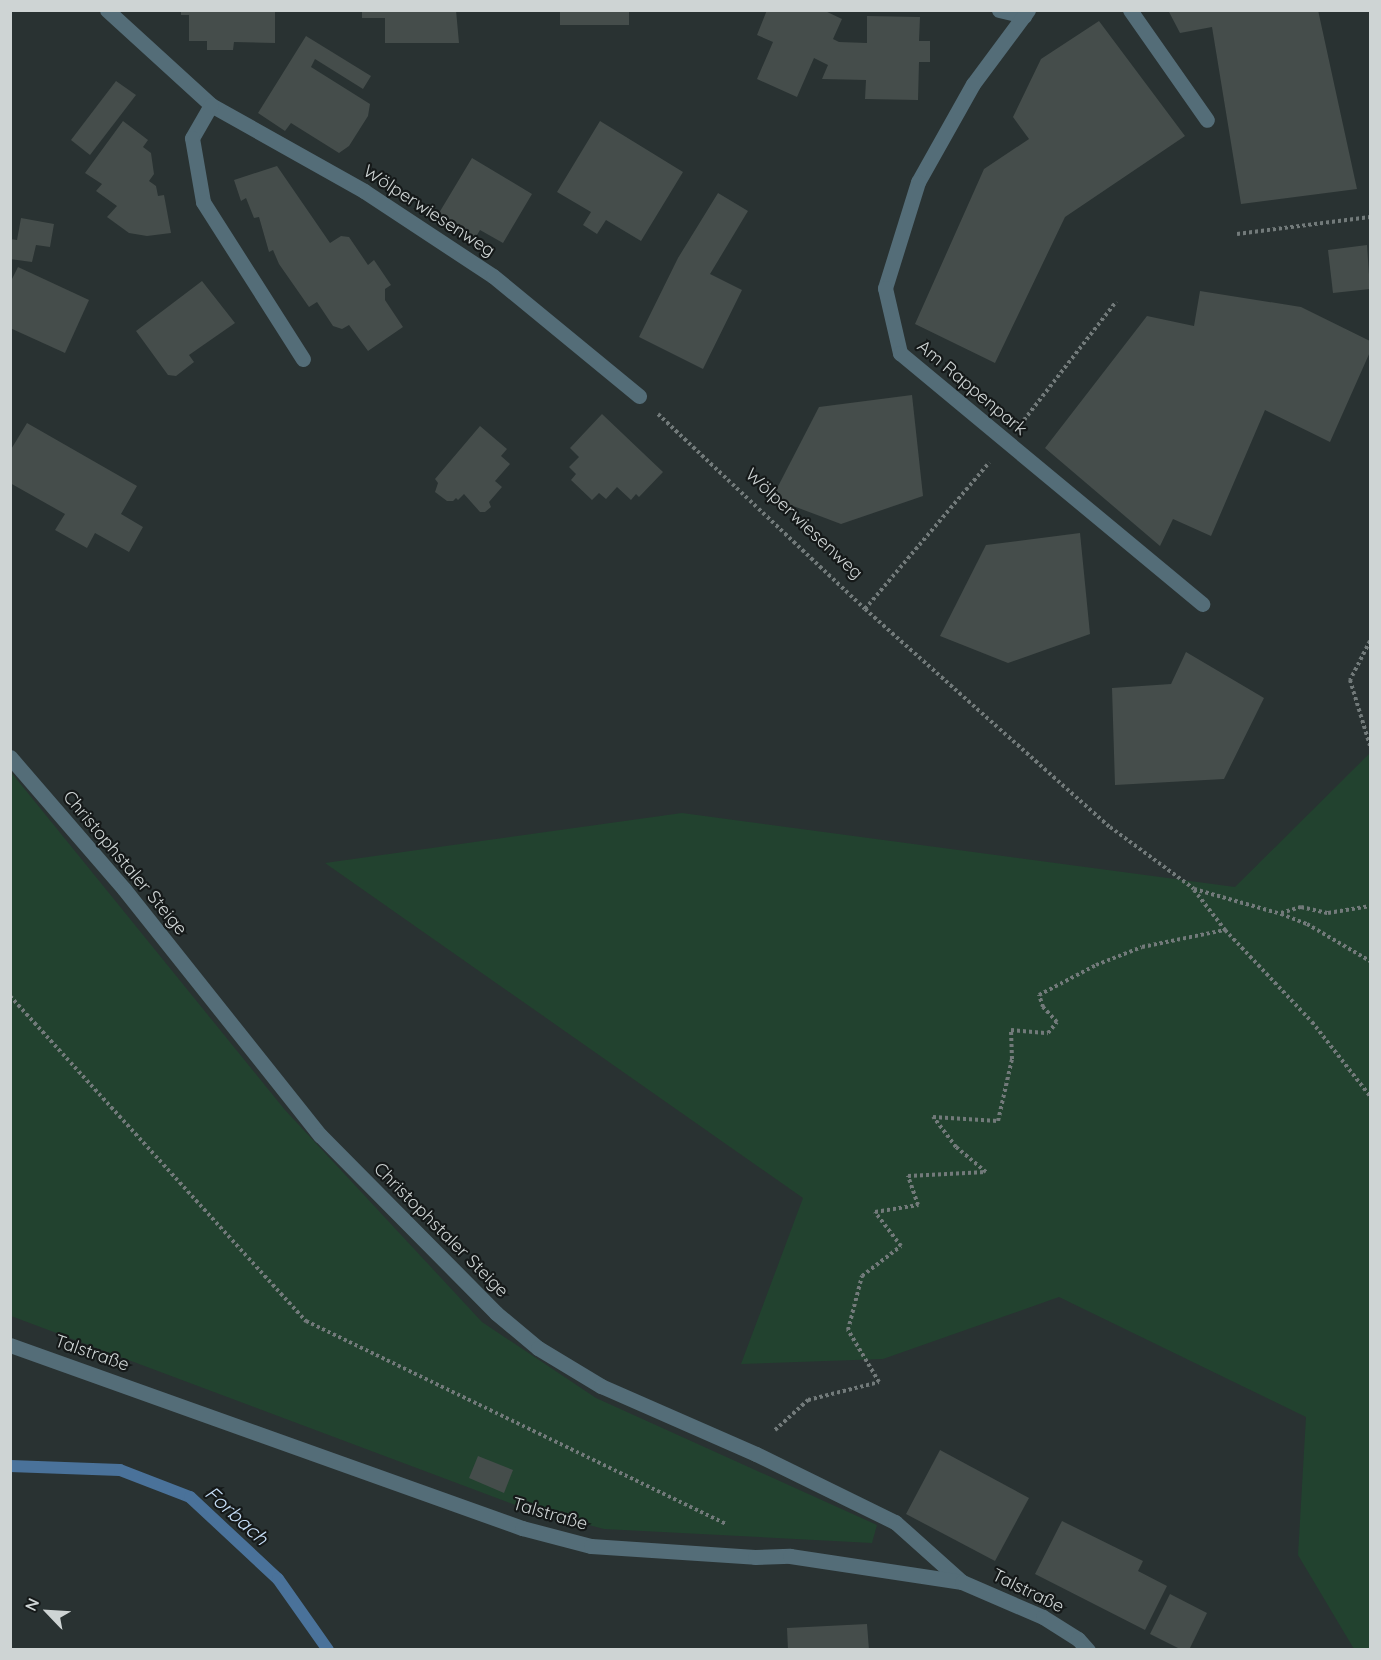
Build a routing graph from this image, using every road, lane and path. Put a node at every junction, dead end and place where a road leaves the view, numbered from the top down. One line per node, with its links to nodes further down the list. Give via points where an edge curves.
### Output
1 (107, 10): 5 (street, Wölperwiesenweg)
2 (999, 10): 4 (street)
3 (1130, 10): 6 (street)
4 (1026, 13): 12 (street, Am Rappenpark, via 973,84 918,182 885,288 900,353)
5 (211, 105): 10 (street, via 192,138 203,202); 11 (street, Wölperwiesenweg, via 364,191 493,276)
6 (1208, 120)
7 (1371, 217): 8 (path)
8 (1237, 234)
9 (1116, 302): 12 (path)
10 (303, 358)
11 (639, 396): 14 (path, Wölperwiesenweg)
12 (1006, 442): 13 (street, Am Rappenpark); 14 (path)
13 (1202, 604)
14 (866, 609): 18 (path, Wölperwiesenweg, via 1110,827)
15 (1371, 641): 16 (path, via 1350,680)
16 (1371, 746)
17 (10, 757): 26 (street, Christophstaler Steige, via 124,889 320,1135 496,1314 538,1348 601,1386)
18 (1194, 889): 20 (path, Wölperwiesenweg); 21 (path)
19 (1371, 906): 20 (path, via 1328,913 1300,907)
20 (1281, 914): 22 (path, Wölperwiesenweg)
21 (1225, 930): 24 (path, via 1312,1022); 26 (path, via 1142,947 1096,965 1039,995 1057,1022 1048,1033 1011,1030 1012,1059 998,1121 933,1117 956,1147 986,1172 908,1176 918,1205 875,1212 901,1246 862,1276 848,1330 879,1382 808,1400 767,1438)
22 (1371, 961)
23 (10, 996): 27 (path, via 306,1321)
24 (1371, 1096)
25 (10, 1345): 28 (street, Talstraße, via 522,1528 591,1546 790,1556)
26 (756, 1454): 28 (street, Christophstaler Steige, via 894,1522)
27 (726, 1524)
28 (962, 1582): 29 (street, Talstraße, via 1043,1617)
29 (1088, 1650)

